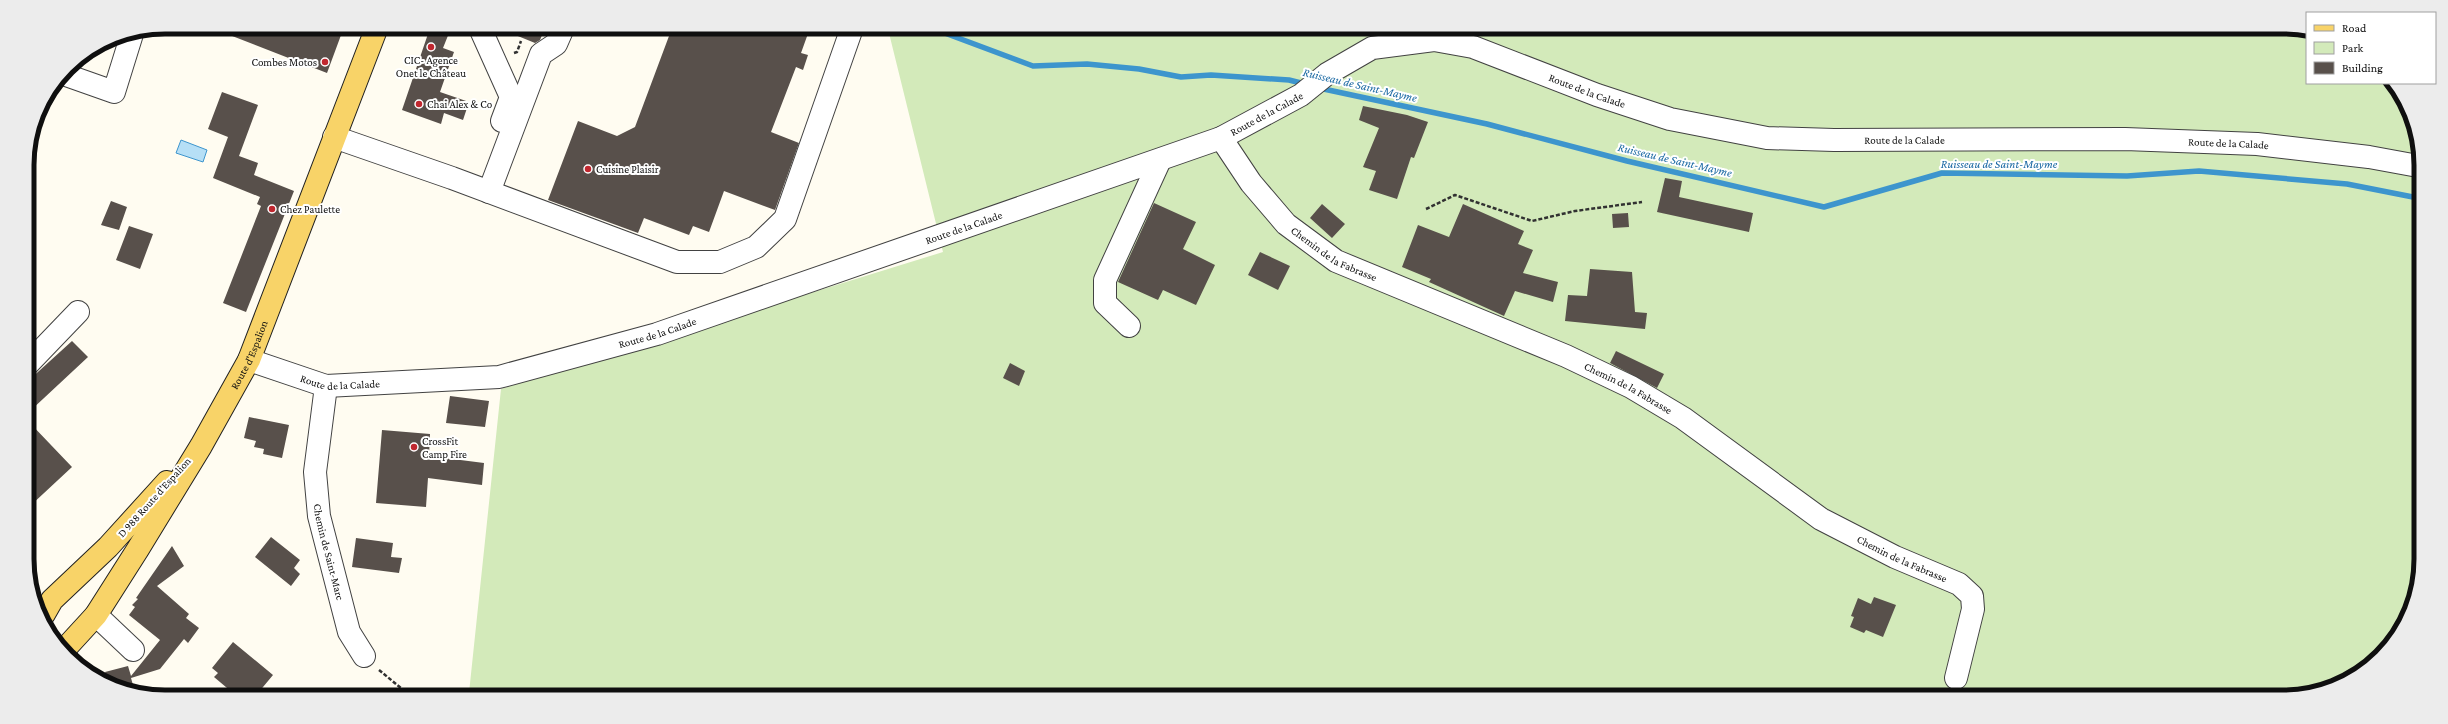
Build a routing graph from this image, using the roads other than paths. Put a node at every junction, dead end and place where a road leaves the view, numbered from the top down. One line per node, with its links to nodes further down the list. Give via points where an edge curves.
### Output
1 (375, 34): 7 (main road, Route d'Espalion)
2 (483, 34): 11 (street, via 511,97)
3 (560, 34): 11 (street, via 556,44 541,54 521,107)
4 (850, 34): 11 (street, via 785,219 756,247 720,262 677,262)
5 (131, 38): 6 (street, via 114,92)
6 (69, 76)
7 (334, 137): 11 (street); 15 (main road, Route d'Espalion)
8 (1221, 138): 9 (street, Route de la Calade); 10 (street, Route de la Calade, via 1301,95 1327,74 1372,48 1434,40 1473,47 1597,95 1670,119 1767,138 2125,139 2257,144 2369,157); 23 (street, Chemin de la Fabrasse, via 1251,183 1286,224 1336,261 1566,356 1631,387 1683,418 1821,518 1895,557 1959,584 1972,596 1973,609)
9 (1160, 160): 13 (street, via 1105,280 1105,303); 16 (street, Route de la Calade, via 657,334 499,377)
10 (2414, 165)
11 (484, 190)
12 (78, 312): 14 (street)
13 (1128, 326)
14 (34, 358)
15 (249, 360): 16 (street, Route de la Calade); 17 (main road, Route d'Espalion)
16 (326, 386): 22 (street, Chemin de Saint-Marc, via 315,472 319,516 349,632)
17 (201, 446): 18 (main road, D 988 Route d'Espalion, via 108,547); 19 (main road, Route d'Espalion)
18 (45, 607)
19 (96, 615): 20 (main road, Route d'Espalion); 21 (street)
20 (67, 646)
21 (133, 650)
22 (364, 656)
23 (1956, 678)

